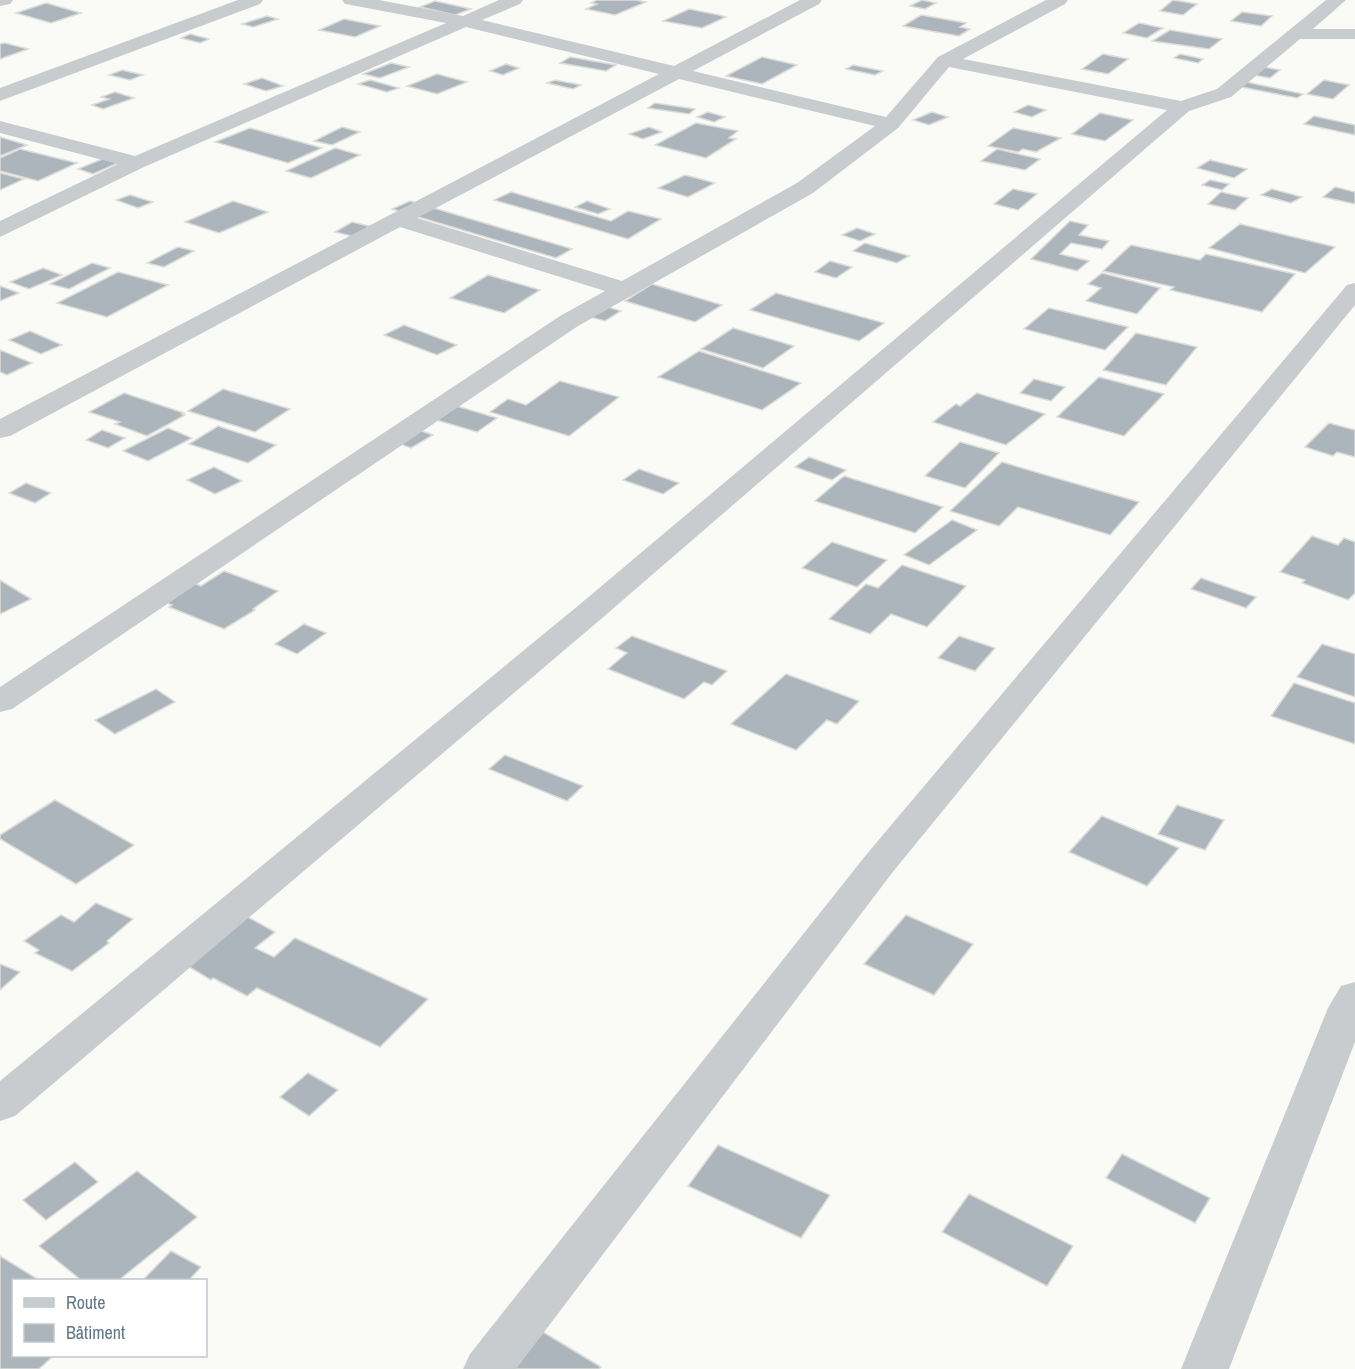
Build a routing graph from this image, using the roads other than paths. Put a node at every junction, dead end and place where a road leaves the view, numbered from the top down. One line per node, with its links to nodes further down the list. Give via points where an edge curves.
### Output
1 (254, 0): 13 (street)
2 (351, 0): 7 (street)
3 (514, 0): 7 (street)
4 (813, 0): 12 (street)
5 (1059, 0): 11 (street)
6 (1328, 6): 8 (street); 9 (street)
7 (463, 21): 12 (street); 17 (street)
8 (1355, 24)
9 (1295, 34): 10 (street); 14 (street, via 1224,93)
10 (1355, 34)
11 (945, 61): 14 (street); 15 (street)
12 (674, 74): 15 (street); 18 (street)
13 (0, 95)
14 (1182, 107): 25 (street, via 535,659)
15 (891, 124): 20 (street, via 805,188)
16 (0, 127): 17 (street)
17 (137, 162): 19 (street)
18 (397, 219): 20 (street); 22 (street)
19 (0, 230)
20 (626, 290): 23 (street, via 569,321)
21 (1355, 290): 26 (street, via 879,864)
22 (0, 430)
23 (0, 702)
24 (1355, 996): 27 (street)
25 (0, 1105)
26 (487, 1369)
27 (1205, 1369)

